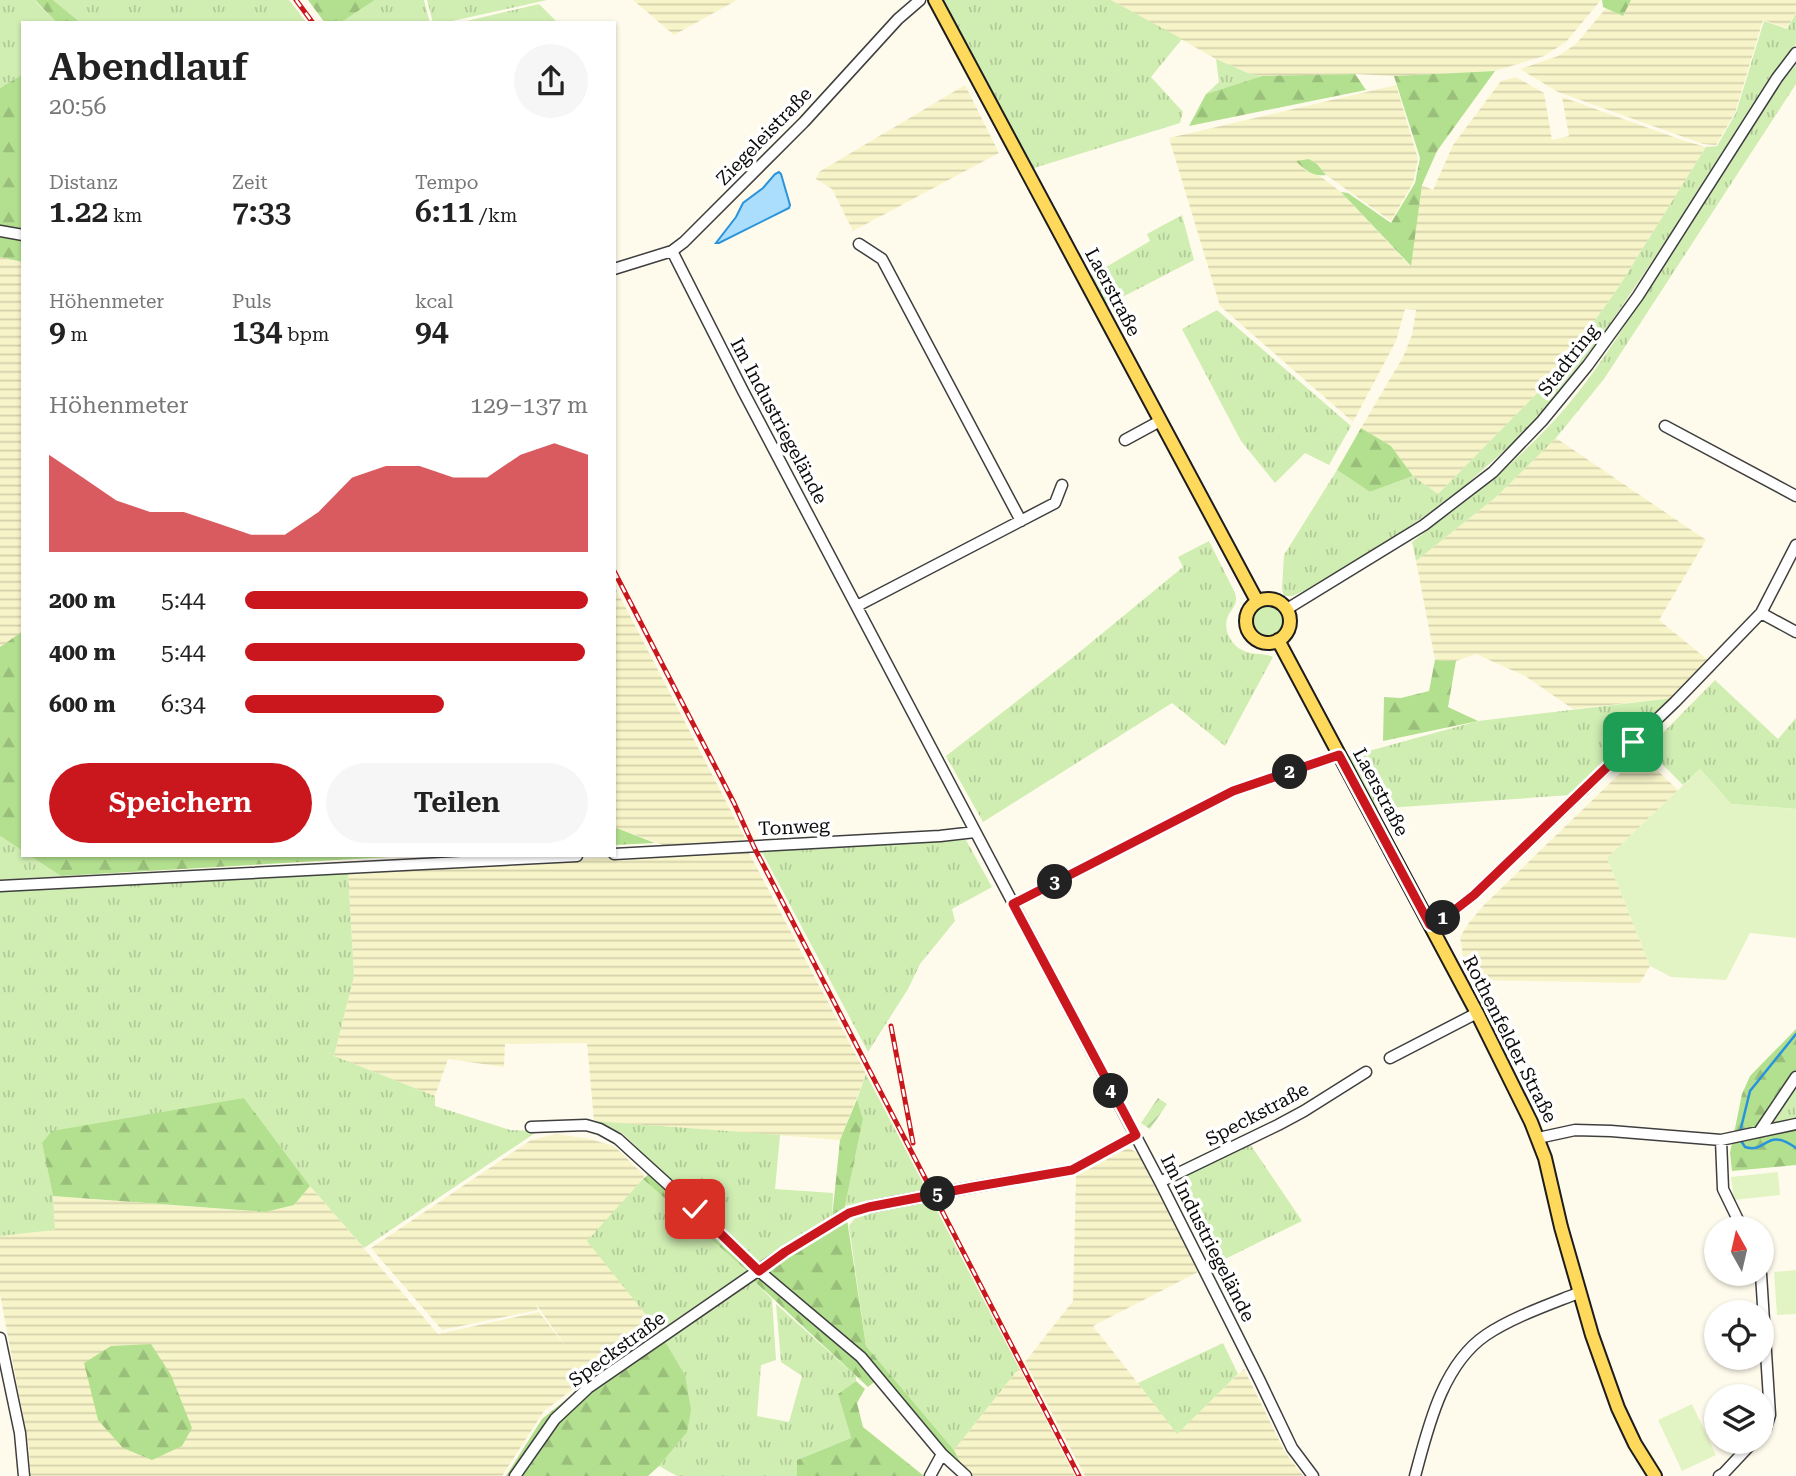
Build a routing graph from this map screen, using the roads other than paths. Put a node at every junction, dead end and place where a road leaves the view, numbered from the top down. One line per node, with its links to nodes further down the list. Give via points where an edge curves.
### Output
1 (920, 0): 7 (street, Ziegeleistraße)
2 (935, 0): 9 (main road, Laerstraße)
3 (1796, 53): 18 (street, Stadtring, via 1638,296 1542,421 1493,472 1424,525)
4 (0, 231): 5 (street)
5 (21, 235)
6 (859, 244): 14 (street, via 881,260)
7 (672, 251): 8 (street, Ziegeleistraße); 17 (street, Im Industriegelände)
8 (616, 268)
9 (1160, 421): 11 (street); 16 (main road, Laerstraße)
10 (1665, 426): 13 (street)
11 (1125, 440)
12 (1062, 485): 14 (street, via 1055,503)
13 (1796, 496)
14 (1021, 521): 17 (street)
15 (1796, 545): 19 (street)
16 (1257, 601): 18 (main road, via 1277,600); 21 (main road, via 1247,613 1250,633 1266,643)
17 (857, 606): 23 (street, Im Industriegelände)
18 (1287, 609): 21 (main road, via 1290,627)
19 (1761, 613): 20 (street); 28 (street, via 1474,895)
20 (1796, 632)
21 (1278, 640): 22 (main road, Laerstraße)
22 (1339, 755): 27 (street, via 1233,791); 28 (main road, Laerstraße)
23 (975, 832): 24 (street, Tonweg); 27 (street, Im Industriegelände)
24 (616, 854)
25 (558, 857): 26 (street)
26 (0, 886)
27 (1013, 904): 36 (street, Im Industriegelände)
28 (1430, 925): 29 (main road, Rothenfelder Straße)
29 (1477, 1013): 30 (street); 37 (main road, Rothenfelder Straße)
30 (1390, 1058)
31 (1366, 1072): 39 (street, Speckstraße, via 1278,1125)
32 (1796, 1077): 35 (street)
33 (1796, 1124): 35 (street)
34 (531, 1127): 41 (street, via 586,1125 618,1139)
35 (1759, 1132): 38 (street)
36 (1136, 1135): 39 (street, Im Industriegelände); 41 (street, Speckstraße, via 1072,1170 849,1213)
37 (1538, 1138): 38 (street, via 1575,1130); 43 (main road, Rothenfelder Straße)
38 (1721, 1140): 40 (street, via 1723,1189)
39 (1160, 1182): 52 (street, Im Industriegelände, via 1292,1448)
40 (1736, 1216)
41 (759, 1271): 46 (street, via 861,1357); 49 (street, Speckstraße, via 588,1388 555,1419)
42 (1761, 1286): 45 (street)
43 (1578, 1293): 53 (street, via 1484,1336 1465,1354 1444,1385); 54 (main road, Rothenfelder Straße, via 1618,1408)
44 (0, 1338): 48 (street)
45 (1768, 1384)
46 (942, 1454): 50 (street); 51 (street)
47 (1742, 1454): 55 (street)
48 (24, 1476)
49 (515, 1476)
50 (930, 1476)
51 (966, 1476)
52 (1313, 1476)
53 (1415, 1476)
54 (1655, 1476)
55 (1720, 1476)

